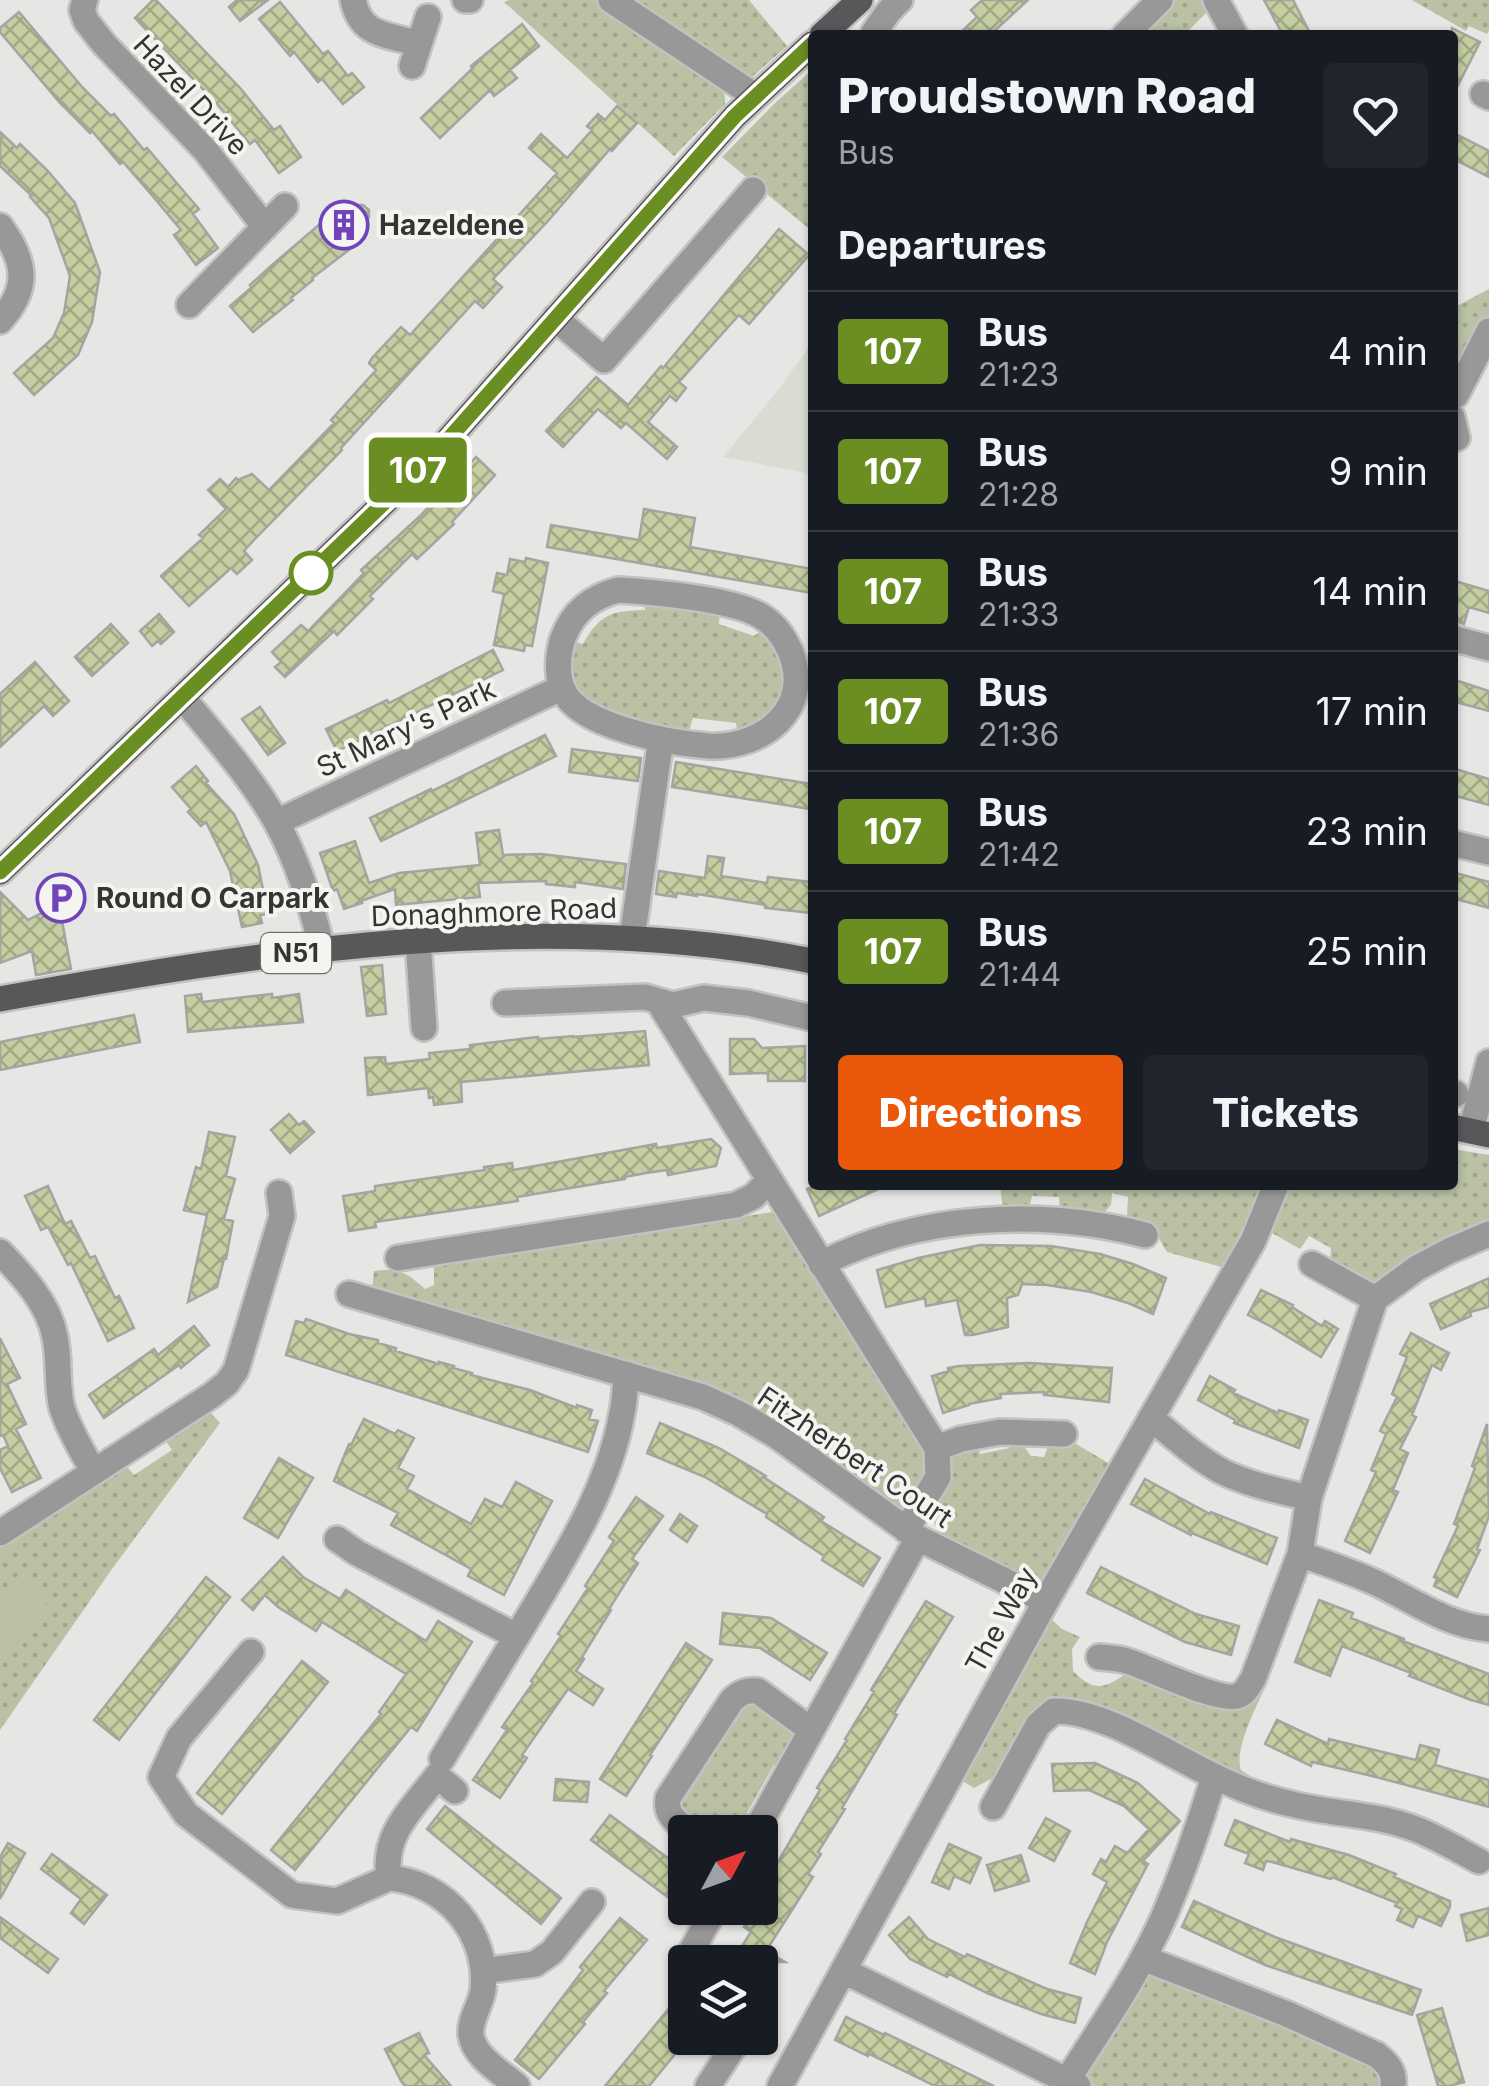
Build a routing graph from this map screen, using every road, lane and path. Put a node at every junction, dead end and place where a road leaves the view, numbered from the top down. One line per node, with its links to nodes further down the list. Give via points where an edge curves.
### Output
1 (85, 0): 18 (street, Hazel Drive, via 86,21 104,44 206,152)
2 (353, 0): 8 (street, via 367,28 416,55)
3 (612, 0): 14 (street)
4 (860, 0): 9 (main road)
5 (900, 0): 10 (street)
6 (1160, 0): 11 (street)
7 (1216, 0): 12 (street)
8 (428, 17)
9 (827, 30)
10 (875, 30)
11 (1130, 30)
12 (1232, 30)
13 (808, 48): 14 (main road)
14 (755, 96): 20 (main road)
15 (753, 190): 20 (street, via 604,360)
16 (285, 206): 18 (street)
17 (0, 226): 21 (street, via 21,262 22,282)
18 (264, 226): 19 (street)
19 (189, 306)
20 (555, 318): 27 (main road, via 437,452)
21 (0, 322)
22 (1489, 331): 23 (street)
23 (1458, 392)
24 (1458, 640): 25 (street)
25 (1489, 648)
26 (561, 688): 28 (street, via 606,724); 28 (street, via 558,663 566,630 600,595 618,590 715,602 744,608 776,628 796,674 790,702 770,730 728,746); 29 (street, St Mary's Park)
27 (182, 698): 29 (street); 32 (main road)
28 (661, 739): 33 (street)
29 (276, 822): 35 (street)
30 (1458, 844): 31 (street)
31 (1489, 852)
32 (0, 872)
33 (632, 938): 34 (main road, Donaghmore Road / N51); 36 (main road, Donaghmore Road / N51)
34 (418, 940): 35 (main road, Donaghmore Road / N51); 41 (street)
35 (322, 950): 37 (main road, Donaghmore Road / N51)
36 (808, 961)
37 (0, 999)
38 (658, 1002): 39 (street, via 645,997); 40 (street, via 704,998); 44 (street)
39 (505, 1003)
40 (808, 1017)
41 (424, 1028)
42 (1489, 1062): 43 (street)
43 (1471, 1131)
44 (769, 1180): 50 (street, via 754,1196 723,1208); 51 (street)
45 (1274, 1190): 56 (street, The Way, via 1253,1241)
46 (279, 1194): 59 (street, via 282,1216 227,1384)
47 (1489, 1234): 54 (street, via 1417,1268)
48 (1145, 1235): 51 (street, via 1085,1222 980,1220 885,1237)
49 (0, 1252): 59 (street, via 49,1316 62,1407)
50 (398, 1258)
51 (821, 1264): 58 (street)
52 (1312, 1264): 54 (street)
53 (350, 1294): 55 (street, Fitzherbert Court)
54 (1375, 1300): 60 (street)
55 (626, 1374): 62 (street, Fitzherbert Court, via 738,1413); 67 (street, via 604,1478)
56 (1151, 1418): 60 (street, via 1222,1471); 65 (street, The Way)
57 (1064, 1434): 58 (street, via 1000,1432)
58 (938, 1448): 62 (street, via 938,1477)
59 (93, 1471): 61 (street)
60 (1309, 1498): 64 (street)
61 (0, 1533)
62 (912, 1534): 65 (street, Fitzherbert Court); 70 (street)
63 (336, 1539): 67 (street)
64 (1300, 1554): 66 (street, via 1446,1619); 69 (street, via 1253,1678 1237,1696)
65 (1046, 1601): 81 (street, The Way)
66 (1488, 1625)
67 (516, 1636): 71 (street)
68 (251, 1652): 78 (street, via 179,1738 162,1777 186,1814 292,1895 337,1900)
69 (1099, 1657)
70 (812, 1730): 75 (street, via 758,1690 741,1692 668,1798); 76 (street)
71 (442, 1759)
72 (1214, 1776): 74 (street, via 1120,1728 1054,1711 1038,1725); 77 (street, via 1296,1805 1411,1827); 80 (street)
73 (455, 1790): 78 (street, via 437,1776 394,1831)
74 (993, 1807)
75 (669, 1815)
76 (764, 1815)
77 (1478, 1861)
78 (389, 1878): 82 (street, via 424,1886 450,1904 470,1928)
79 (592, 1902): 82 (street, via 535,1964)
80 (1143, 1958): 84 (street); 88 (street, via 1378,2056 1392,2072)
81 (844, 1970): 84 (street); 87 (street, The Way)
82 (483, 1971): 86 (street, via 471,2034 479,2053)
83 (730, 2055): 85 (street)
84 (1073, 2083)
85 (713, 2085)
86 (517, 2086)
87 (780, 2086)
88 (1393, 2086)

